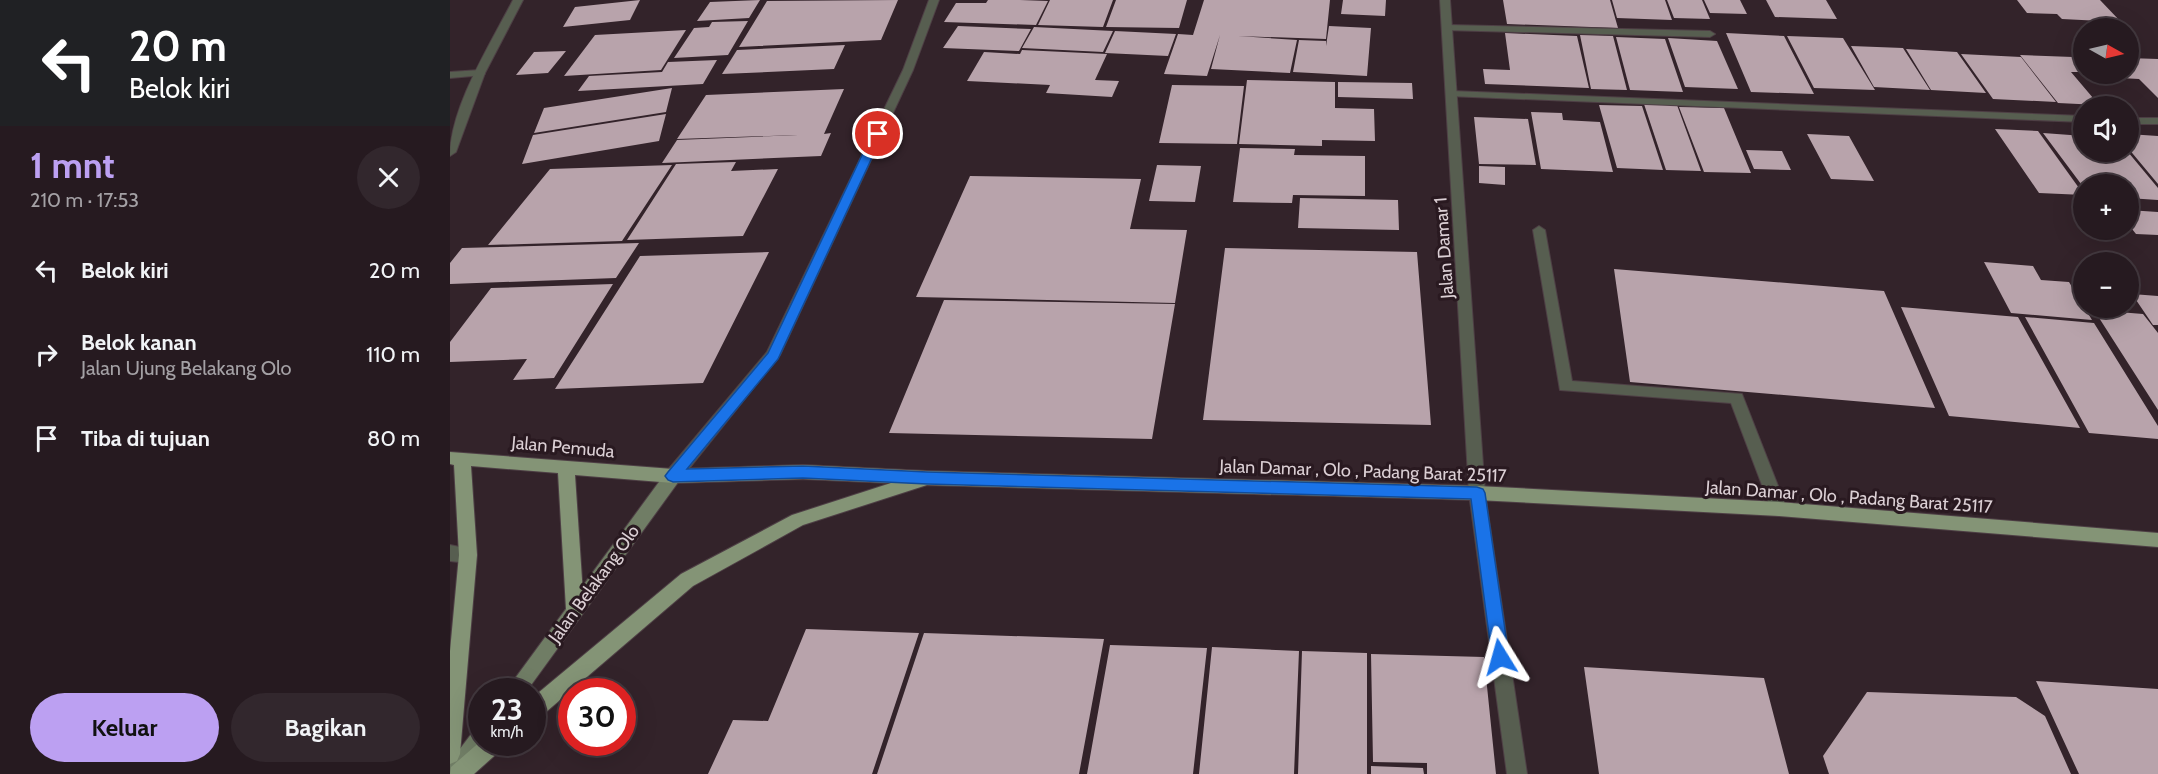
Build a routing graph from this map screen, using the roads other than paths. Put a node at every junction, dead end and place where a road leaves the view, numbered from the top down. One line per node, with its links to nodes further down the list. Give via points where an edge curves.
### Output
1 (518, 0): 6 (street)
2 (934, 0): 16 (street, via 908,70 773,355)
3 (1445, 0): 4 (street, Jalan Damar 1)
4 (1448, 28): 5 (street); 8 (street, Jalan Damar 1)
5 (1710, 34)
6 (480, 73): 7 (street); 12 (street)
7 (450, 75)
8 (1452, 94): 9 (street); 18 (street, Jalan Damar 1)
9 (2073, 119)
10 (2139, 121): 11 (street)
11 (2158, 121)
12 (450, 152)
13 (1539, 230): 19 (street, via 1565,386 1737,398)
14 (456, 458): 15 (main road, Jalan Pemuda); 21 (main road)
15 (566, 467): 16 (main road, Jalan Pemuda); 22 (main road)
16 (673, 476): 17 (main road, Jalan Damar , Olo , Padang Barat 25117, via 803,472); 22 (main road, Jalan Belakang Olo)
17 (927, 478): 18 (main road, Jalan Damar , Olo , Padang Barat 25117); 24 (main road, via 798,520 687,580)
18 (1477, 493): 19 (main road, Jalan Damar , Olo , Padang Barat 25117); 29 (street, Jalan Damar 1)
19 (1779, 509): 20 (main road, Jalan Damar , Olo , Padang Barat 25117)
20 (2158, 540)
21 (459, 554): 25 (main road)
22 (575, 609): 23 (main road, Jalan Belakang Olo)
23 (524, 678)
24 (546, 699)
25 (450, 754)
26 (468, 756): 28 (main road)
27 (478, 756): 28 (main road)
28 (456, 774)
29 (1517, 774)

